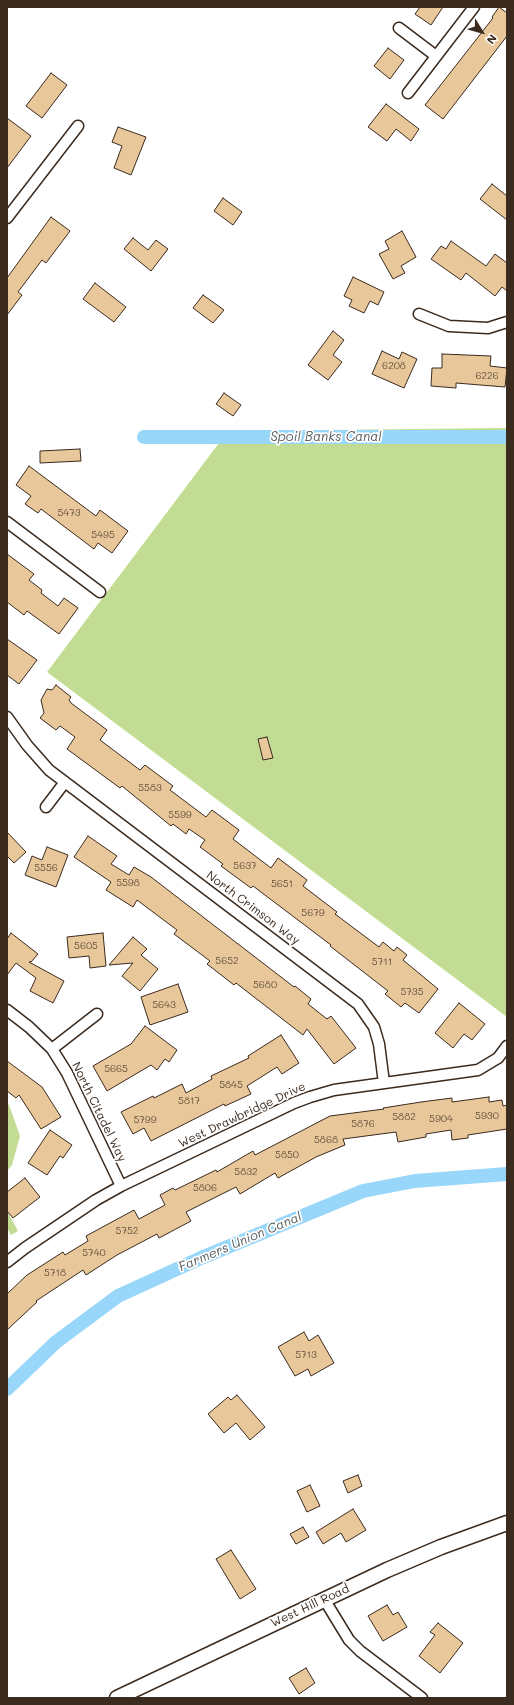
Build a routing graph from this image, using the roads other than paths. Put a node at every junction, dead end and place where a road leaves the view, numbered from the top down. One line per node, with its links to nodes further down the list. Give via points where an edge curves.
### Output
1 (474, 7): 3 (street)
2 (399, 28): 3 (street)
3 (436, 56): 4 (street)
4 (408, 92)
5 (78, 126): 6 (street)
6 (7, 218)
7 (419, 314): 8 (street, via 449,326 488,328)
8 (507, 322)
9 (7, 522): 10 (street)
10 (100, 592)
11 (7, 717): 12 (street, North Crimson Way, via 49,770)
12 (65, 782): 13 (street); 18 (street, North Crimson Way, via 358,1004 374,1027)
13 (46, 807)
14 (7, 1010): 17 (street, North Citadel Way, via 30,1027)
15 (97, 1014): 17 (street)
16 (507, 1046): 18 (street, West Drawbridge Drive, via 498,1058 478,1070)
17 (52, 1049): 19 (street, North Citadel Way, via 67,1073)
18 (384, 1083): 19 (street, West Drawbridge Drive, via 334,1090 310,1097)
19 (121, 1186): 20 (street, West Drawbridge Drive, via 96,1200)
20 (7, 1262)
21 (507, 1523): 22 (street, West Hill Road, via 440,1547)
22 (324, 1599): 23 (street, West Hill Road); 24 (street, via 360,1651)
23 (117, 1698)
24 (422, 1698)

